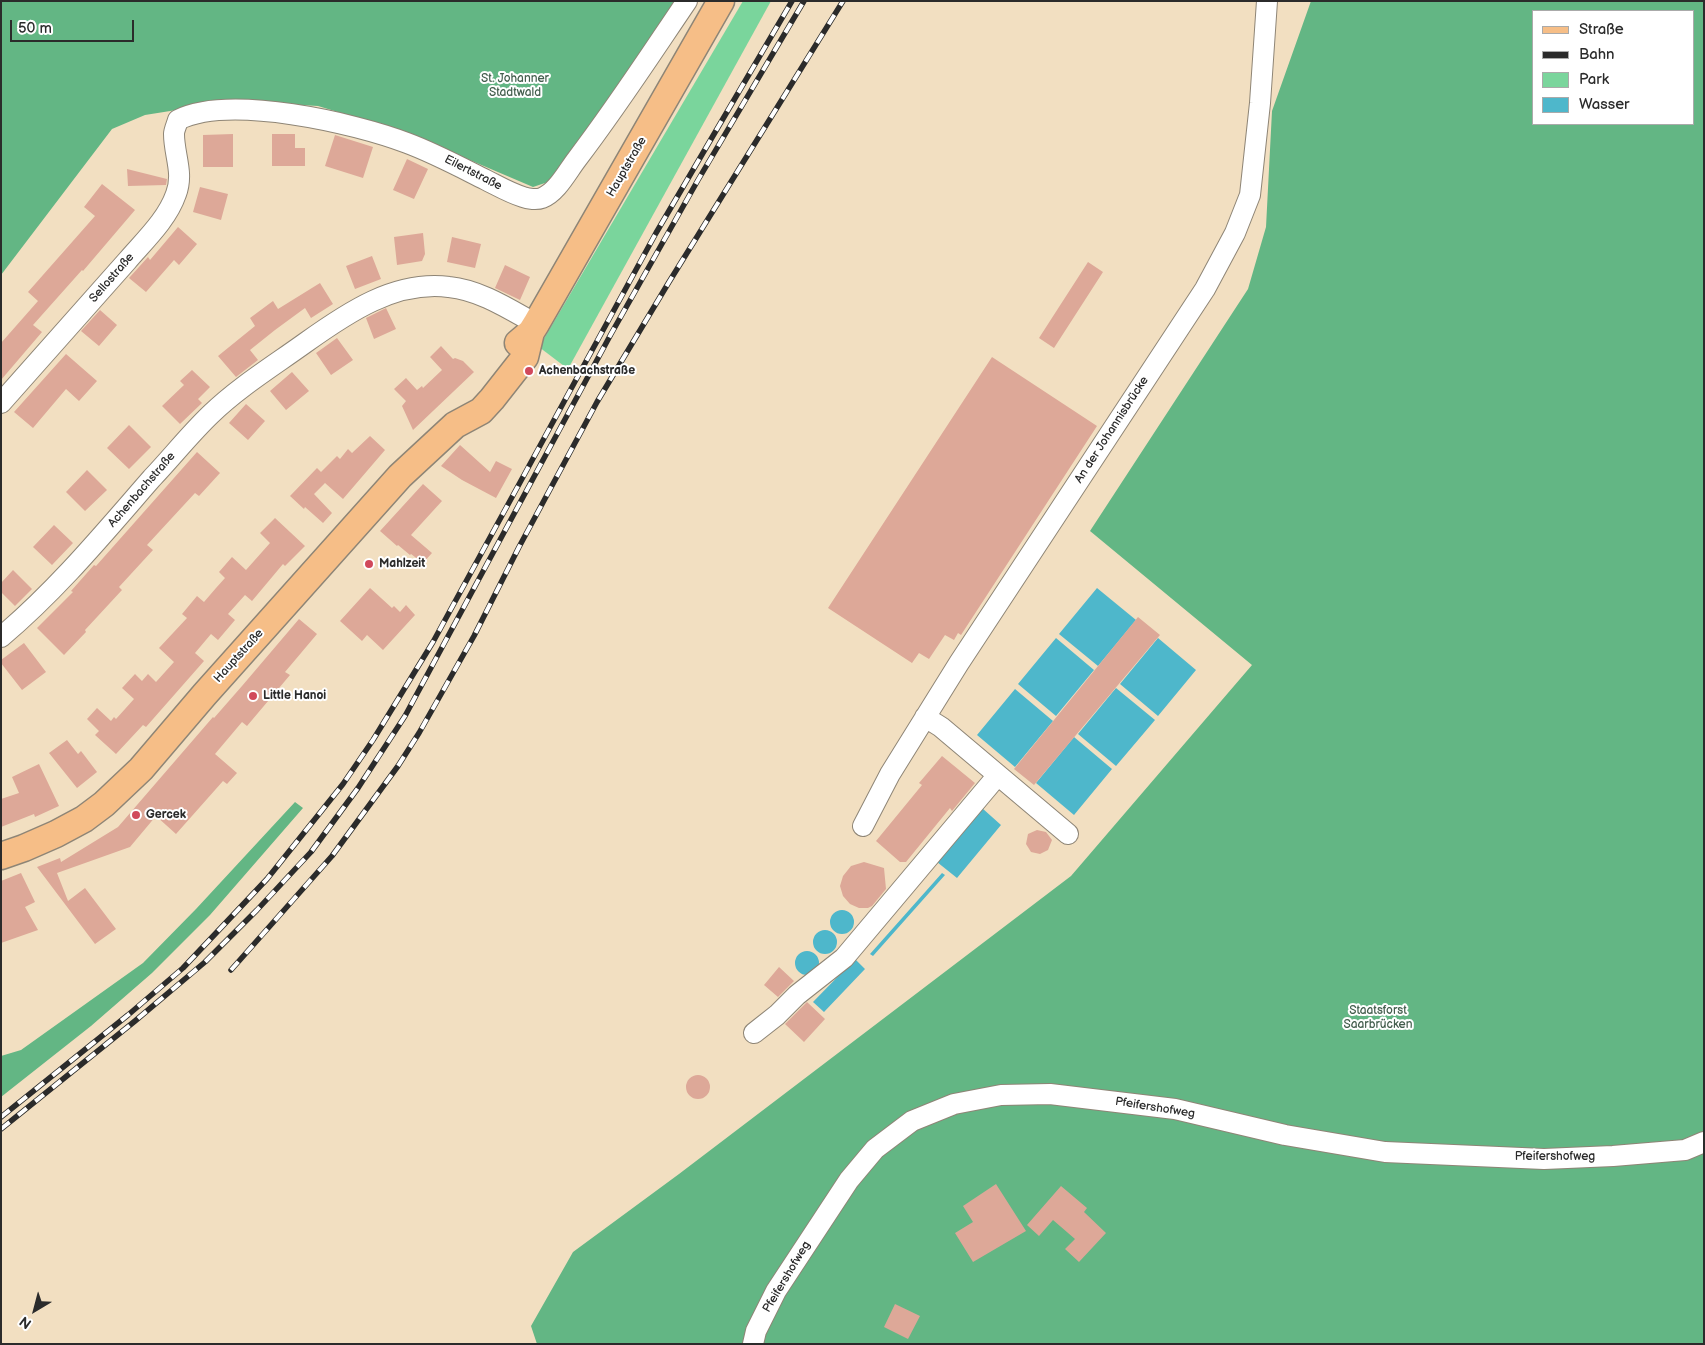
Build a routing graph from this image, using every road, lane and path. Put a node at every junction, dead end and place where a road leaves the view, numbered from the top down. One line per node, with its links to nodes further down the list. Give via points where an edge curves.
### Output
1 (688, 1): 4 (street, Eilertstraße, via 597,133 553,191 541,199 525,198 406,142 325,119 247,110 205,112 178,120)
2 (721, 1): 5 (main road, Hauptstraße)
3 (1267, 1): 8 (street, An der Johannisbrücke, via 1250,195 1235,233 1205,289)
4 (174, 133): 6 (street, Sellostraße, via 180,181 169,208)
5 (533, 328): 7 (street, Achenbachstraße, via 506,307 477,294 449,287 400,290 338,319 213,412 37,606); 12 (main road, Hauptstraße, via 512,348 455,425 400,476 141,769 84,819 48,838)
6 (1, 403)
7 (1, 637)
8 (925, 718): 9 (street, via 941,727); 10 (street, An der Johannisbrücke)
9 (998, 775): 11 (street); 13 (street)
10 (863, 826)
11 (1068, 834)
12 (1, 856)
13 (844, 958): 14 (street); 15 (street)
14 (808, 997)
15 (754, 1033)
16 (1704, 1142): 17 (street, Pfeifershofweg, via 1685,1150 1544,1159 1385,1152 1285,1135 1175,1109 1050,1094 1001,1095 954,1104 912,1121 875,1149 849,1180 776,1291)
17 (753, 1344)

